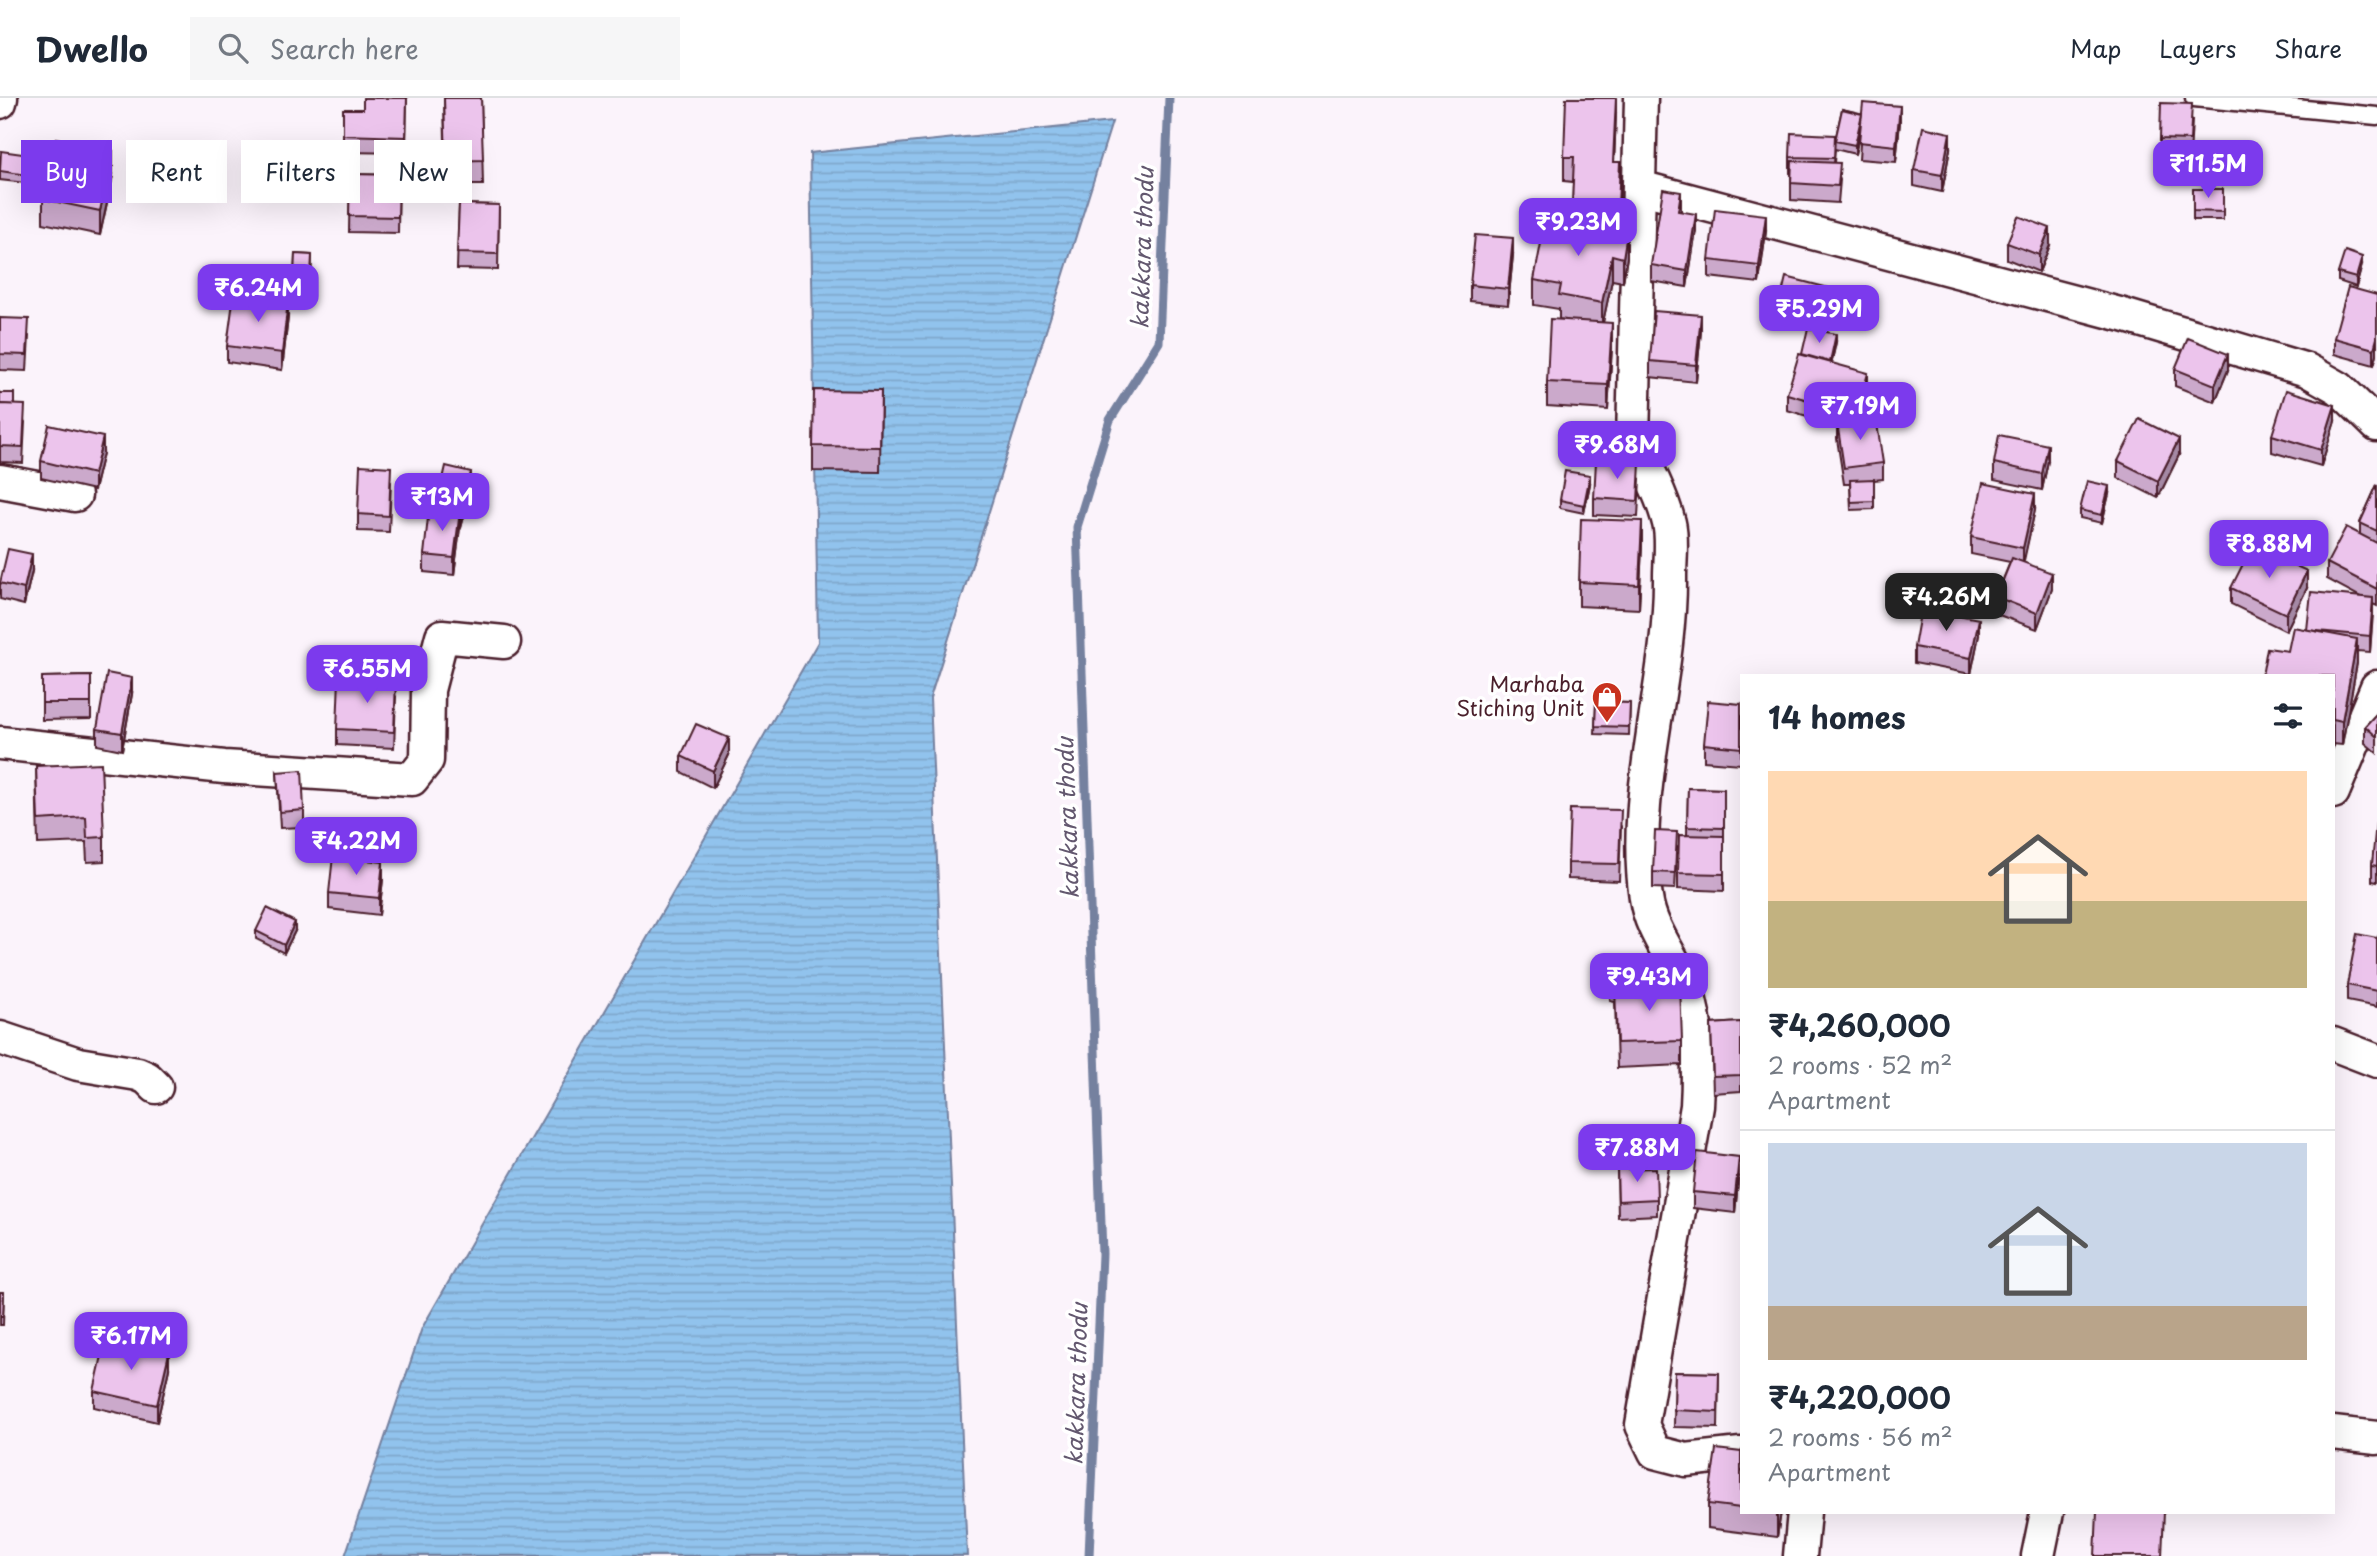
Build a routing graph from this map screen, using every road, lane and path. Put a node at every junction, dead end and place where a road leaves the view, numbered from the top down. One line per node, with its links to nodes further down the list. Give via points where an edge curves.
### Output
1 (1642, 98): 4 (street)
2 (2194, 98): 3 (lane)
3 (2377, 116)
4 (1639, 187): 5 (street, via 2123,315 2307,370 2339,388); 18 (street, via 1633,441 1670,525 1670,610 1643,807 1644,878 1646,902 1690,999 1700,1063 1697,1106 1642,1425 1655,1452 1686,1460)
5 (2377, 425)
6 (0, 481): 7 (street)
7 (75, 495)
8 (504, 642): 10 (street, via 442,636 428,690 427,760 412,779 224,767)
9 (2377, 687): 11 (street)
10 (0, 743)
11 (2335, 787)
12 (0, 1038): 15 (street, via 78,1064 138,1074)
13 (2335, 1045): 14 (street)
14 (2377, 1061)
15 (156, 1087)
16 (2335, 1433): 17 (street)
17 (2377, 1438)
18 (1740, 1454)
19 (1804, 1514): 21 (street)
20 (2047, 1514): 22 (street)
21 (1800, 1556)
22 (2038, 1556)

